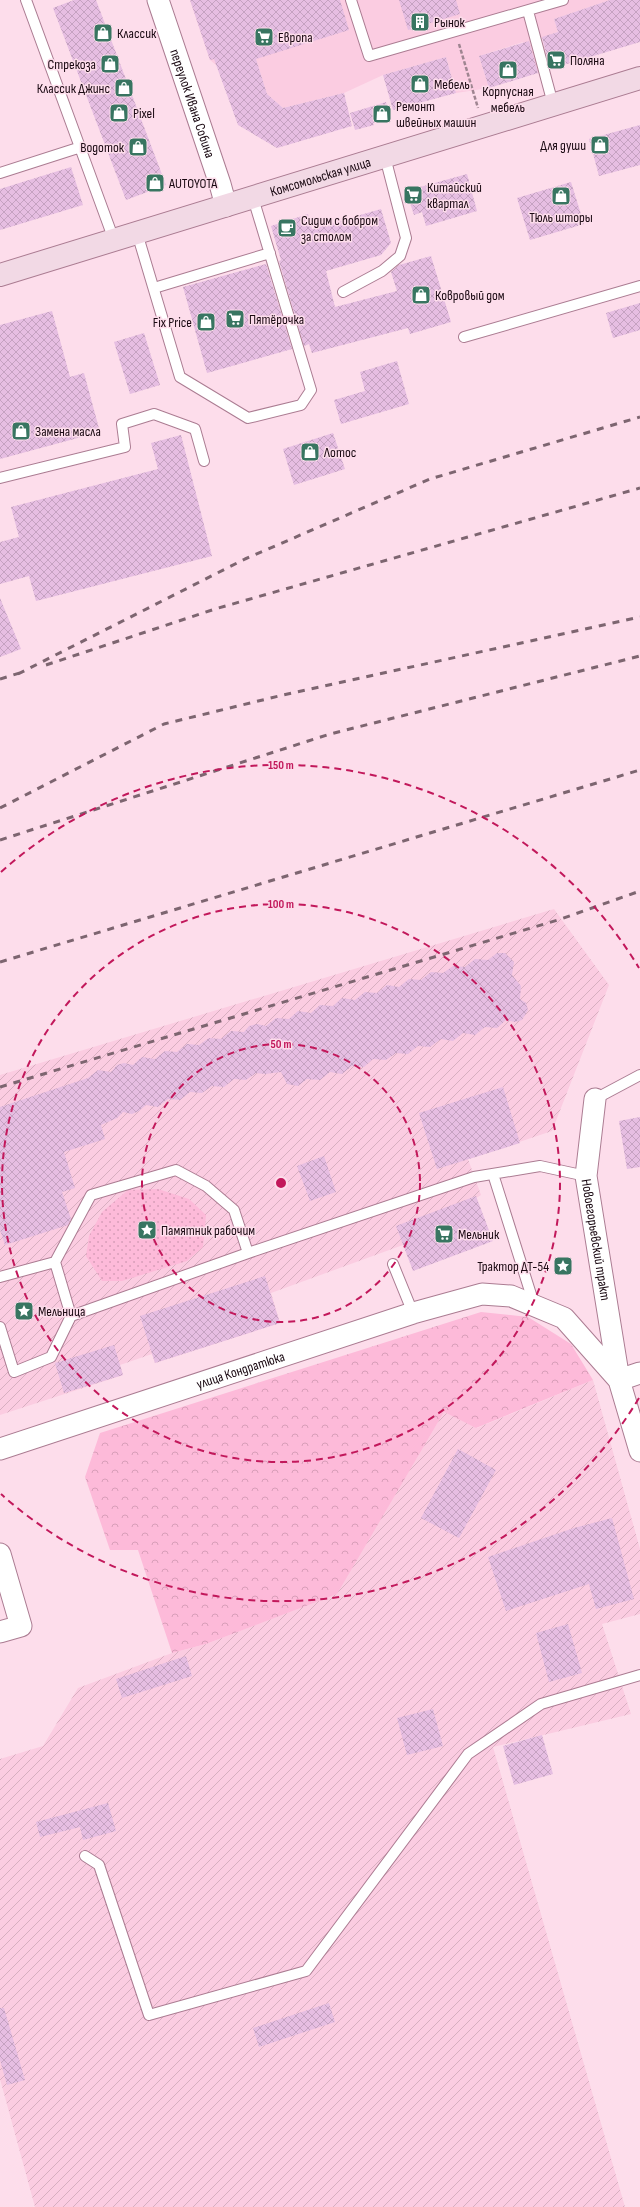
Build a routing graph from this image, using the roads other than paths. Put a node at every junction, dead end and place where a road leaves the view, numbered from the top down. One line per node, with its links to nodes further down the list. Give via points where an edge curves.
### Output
1 (26, 0): 8 (lane)
2 (158, 0): 12 (street, переулок Ивана Собина)
3 (351, 0): 5 (lane, via 369,56)
4 (563, 0): 5 (lane)
5 (528, 11): 7 (lane)
6 (640, 78): 7 (main road, Комсомольская улица)
7 (553, 104): 9 (main road, Комсомольская улица)
8 (81, 147): 10 (lane); 14 (lane)
9 (385, 157): 11 (main road, Комсомольская улица); 19 (lane, via 406,238 400,256 382,271)
10 (0, 173)
11 (253, 198): 12 (main road, Комсомольская улица); 15 (lane)
12 (226, 206): 13 (main road, Комсомольская улица)
13 (137, 233): 14 (main road, Комсомольская улица); 18 (lane)
14 (114, 240): 16 (main road, Комсомольская улица)
15 (270, 253): 18 (lane); 18 (lane, via 311,390 301,405 248,418 180,377)
16 (0, 276)
17 (640, 286): 20 (lane)
18 (154, 288)
19 (343, 292)
20 (464, 337)
21 (204, 461): 22 (lane, via 195,430 154,414 122,424 125,447)
22 (0, 478)
23 (640, 1075): 24 (lane)
24 (595, 1099): 26 (street, Новоегорьевский тракт)
25 (493, 1174): 26 (lane, via 540,1166); 27 (lane, via 474,1177); 32 (lane)
26 (586, 1176): 37 (street, Новоегорьевский тракт)
27 (248, 1253): 28 (lane, via 234,1210 206,1186 176,1170 91,1195); 34 (lane)
28 (55, 1262): 30 (lane); 34 (lane)
29 (393, 1264): 33 (lane)
30 (0, 1277)
31 (482, 1294): 32 (street, Новоегорьевский тракт, via 510,1296); 33 (street, улица Кондратюка)
32 (534, 1306): 37 (street, Новоегорьевский тракт, via 564,1318)
33 (413, 1313): 38 (street, улица Кондратюка)
34 (71, 1316): 35 (lane, via 51,1357 14,1372)
35 (0, 1326)
36 (640, 1373): 37 (street)
37 (619, 1380): 39 (street, Новоегорьевский тракт)
38 (0, 1449)
39 (640, 1452)
40 (0, 1554): 41 (street, via 21,1626)
41 (0, 1632)
42 (640, 1675): 43 (lane, via 541,1704 468,1754 306,1971 149,2015 99,1865)
43 (85, 1856)

